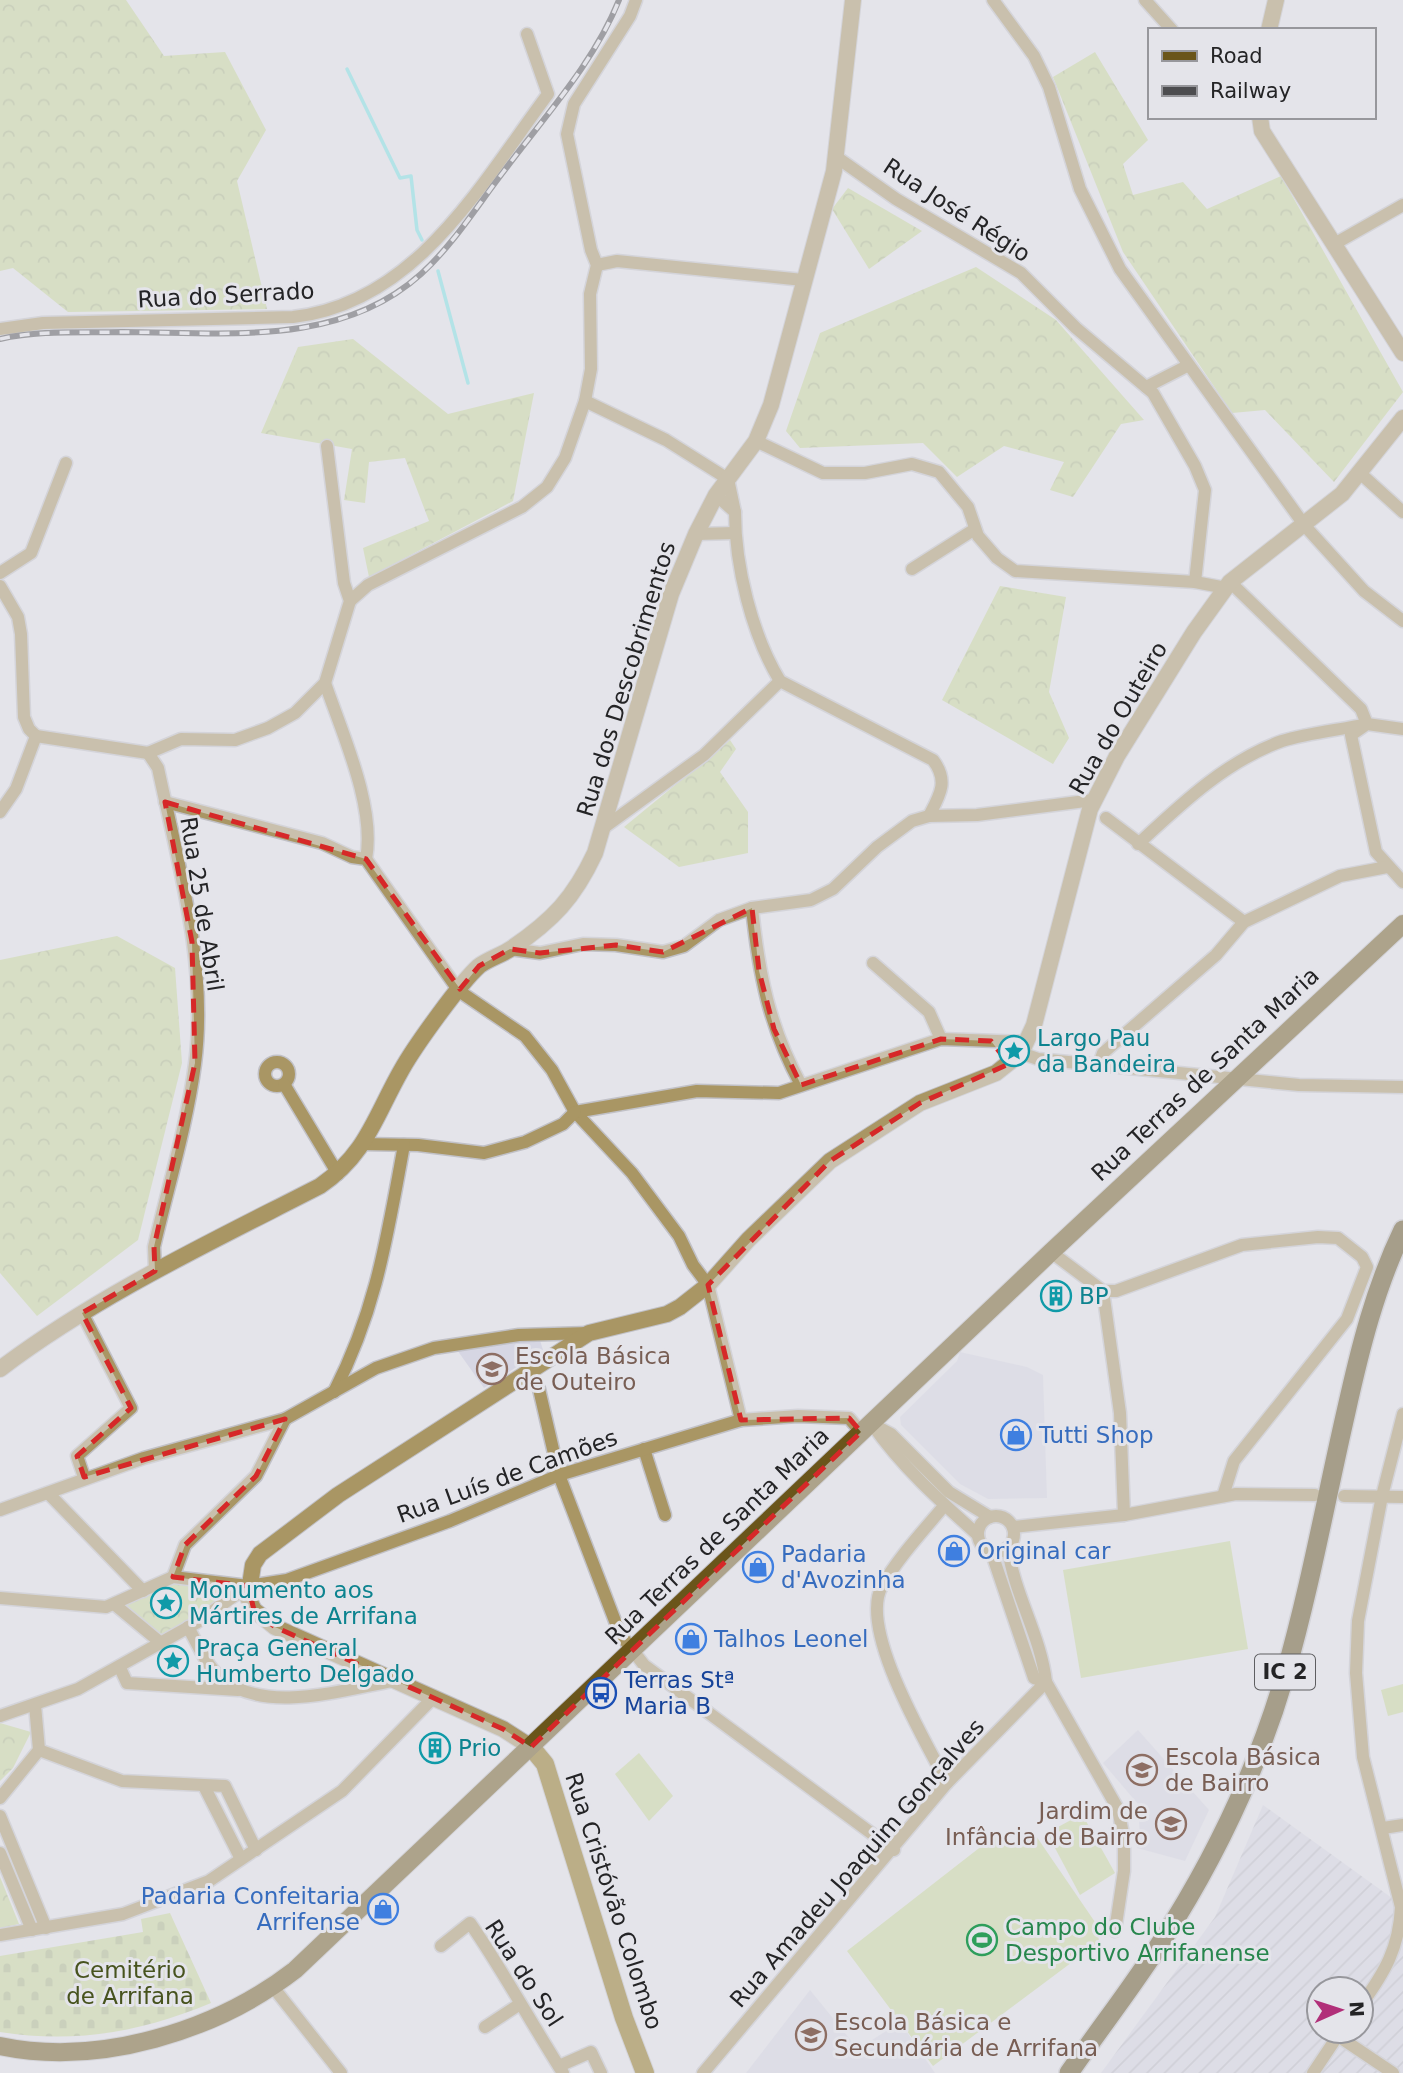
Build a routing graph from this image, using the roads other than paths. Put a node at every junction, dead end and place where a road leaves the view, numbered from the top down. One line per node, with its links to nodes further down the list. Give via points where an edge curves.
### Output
1 (636, 0): 13 (street, via 569,117 567,134)
2 (853, 0): 10 (street, Rua dos Descobrimentos)
3 (993, 0): 17 (street, via 1034,55 1049,87 1080,189 1119,269)
4 (1145, 0): 6 (street)
5 (1276, 0): 7 (street)
6 (1170, 28)
7 (1269, 28)
8 (527, 34): 15 (street, Rua do Serrado, via 548,94 452,221 413,263 373,293 327,312 293,317 43,323)
9 (1261, 124): 12 (street)
10 (835, 156): 14 (street, Rua dos Descobrimentos, via 831,186); 18 (street, Rua José Régio, via 896,199 1021,273 1076,328)
11 (1403, 205): 12 (street)
12 (1336, 243): 16 (street)
13 (597, 265): 14 (street, via 617,261); 19 (street, via 590,294 591,369)
14 (803, 279): 21 (street, Rua dos Descobrimentos, via 771,405)
15 (0, 329)
16 (1403, 353)
17 (1187, 366): 18 (street); 29 (street)
18 (1146, 387): 35 (street, Rua José Régio, via 1205,490)
19 (585, 401): 25 (street, via 667,440); 38 (street, via 565,458 547,487 522,507 368,584)
20 (1403, 418): 24 (street, Rua do Outeiro)
21 (756, 440): 25 (street, Rua dos Descobrimentos); 30 (street, via 823,473 865,473 912,464 939,472 968,508)
22 (327, 446): 38 (street)
23 (66, 463): 34 (street, via 31,553)
24 (1362, 474): 28 (street); 29 (street, Rua do Outeiro)
25 (728, 479): 26 (street, Rua dos Descobrimentos); 27 (street)
26 (716, 495): 27 (street); 32 (street, Rua dos Descobrimentos)
27 (735, 512): 31 (street)
28 (1403, 512)
29 (1305, 526): 36 (street, Rua do Outeiro); 39 (street, via 1364,591)
30 (975, 529): 33 (street); 35 (street, via 997,558 1016,570)
31 (735, 533): 32 (street); 40 (street, via 765,657)
32 (696, 534): 51 (street, Rua dos Descobrimentos, via 671,594)
33 (912, 569)
34 (0, 573)
35 (1195, 582): 36 (street)
36 (1228, 585): 42 (street, via 1361,709); 46 (street, Rua do Outeiro, via 1194,632)
37 (0, 586): 44 (street, via 18,617 24,717)
38 (350, 601): 41 (street)
39 (1403, 621)
40 (780, 681): 49 (street, via 933,760 942,772 942,791); 51 (street, via 704,755)
41 (325, 683): 45 (street, via 295,713 268,728 235,740 181,739); 53 (street, via 362,800 370,841)
42 (1367, 724): 43 (street); 52 (street, via 1283,741 1235,763); 54 (street, via 1351,735 1376,852)
43 (1403, 729)
44 (36, 736): 45 (street); 48 (street, via 16,789)
45 (148, 753): 47 (street, Rua 25 de Abril, via 159,768)
46 (1093, 800): 49 (street, via 977,815); 64 (street, Rua do Outeiro)
47 (165, 802): 53 (street); 79 (street, Rua 25 de Abril, via 197,988 195,1063 154,1247)
48 (0, 812)
49 (929, 816): 56 (street, via 912,821 877,847 833,889 811,900)
50 (1106, 818): 52 (street)
51 (602, 829): 59 (street, Rua dos Descobrimentos, via 579,887 551,919)
52 (1138, 844): 57 (street)
53 (366, 859): 61 (street)
54 (1387, 867): 55 (street); 57 (street, via 1340,876)
55 (1403, 882)
56 (752, 908): 59 (street, via 719,920 684,946 663,952 616,944 583,944 540,953); 69 (street, via 759,971 774,1029)
57 (1244, 922): 65 (street, via 1216,955 1103,1053)
58 (1403, 924): 67 (main road, Rua Terras de Santa Maria)
59 (510, 949): 61 (street, Rua dos Descobrimentos, via 479,966)
60 (873, 963): 62 (street, via 929,1012)
61 (459, 991): 72 (street, via 525,1036 552,1070); 73 (street, Rua dos Descobrimentos, via 403,1067)
62 (941, 1039): 63 (street); 69 (street)
63 (991, 1041): 64 (street); 64 (street)
64 (1019, 1053): 65 (street); 80 (street, via 996,1073 920,1103 830,1161)
65 (1099, 1064): 66 (street)
66 (1204, 1078): 67 (street); 71 (street)
67 (1236, 1078): 70 (street, via 1300,1086); 71 (main road, Rua Terras de Santa Maria)
68 (284, 1084): 75 (street)
69 (801, 1085): 72 (street, via 779,1093 674,1094)
70 (1403, 1087)
71 (1221, 1093): 78 (main road, Rua Terras de Santa Maria)
72 (575, 1112): 74 (street, via 563,1124 525,1142 484,1153); 80 (street, via 632,1173 679,1236)
73 (362, 1144): 74 (street); 75 (street, Rua dos Descobrimentos)
74 (404, 1145): 86 (street, via 379,1280 356,1348)
75 (338, 1174): 79 (street)
76 (1403, 1230): 155 (highway, IC 2, via 1379,1284 1361,1346 1309,1582 1252,1769 1163,1939)
77 (1403, 1250): 156 (highway, IC 2, via 1368,1348 1317,1582 1259,1770 1200,1892)
78 (1051, 1252): 81 (street); 90 (main road, Rua Terras de Santa Maria)
79 (155, 1271): 82 (street)
80 (708, 1285): 83 (street, via 667,1314); 89 (street)
81 (1103, 1291): 96 (street, via 1116,1291 1242,1245 1266,1241 1338,1238 1362,1257 1367,1267 1347,1320 1234,1461); 102 (street, via 1119,1413)
82 (82, 1313): 84 (street); 93 (street, via 131,1408 77,1456)
83 (589, 1333): 85 (street); 86 (street, via 531,1334 434,1348 376,1368)
84 (0, 1369)
85 (529, 1370): 92 (street, via 539,1390); 110 (street, via 269,1545 253,1565)
86 (333, 1393): 88 (street)
87 (1403, 1414): 98 (street)
88 (285, 1419): 93 (street); 109 (street, via 256,1476 185,1545)
89 (741, 1420): 90 (street, Rua Luís de Camões, via 849,1418); 91 (street, Rua Luís de Camões)
90 (867, 1428): 100 (street); 104 (street, via 891,1434 949,1492); 116 (main road, Rua Terras de Santa Maria)
91 (644, 1449): 92 (street, Rua Luís de Camões); 103 (street)
92 (559, 1475): 110 (street, Rua Luís de Camões, via 330,1566); 116 (street)
93 (84, 1477): 94 (street)
94 (48, 1493): 101 (street); 111 (street)
95 (1315, 1495): 96 (street)
96 (1223, 1496): 102 (street)
97 (1344, 1496): 98 (street)
98 (1382, 1496): 99 (street); 131 (street, via 1358,1621 1356,1673 1363,1757)
99 (1403, 1497)
100 (944, 1506): 106 (street); 126 (street, via 881,1588 877,1623 886,1660)
101 (0, 1510)
102 (1124, 1515): 105 (street)
103 (665, 1516)
104 (990, 1517): 105 (street, via 1006,1519); 106 (street, via 981,1524)
105 (1013, 1527): 107 (street, via 1014,1539)
106 (978, 1535): 108 (street)
107 (1007, 1548): 108 (street); 119 (street)
108 (991, 1551): 119 (street, via 1034,1678)
109 (173, 1577): 110 (street); 111 (street)
110 (248, 1586): 114 (street); 118 (street, via 254,1610 275,1627)
111 (143, 1591): 113 (street)
112 (0, 1598): 113 (street, via 106,1608)
113 (114, 1604): 115 (street)
114 (188, 1627): 115 (street); 120 (street, via 220,1677)
115 (161, 1643): 122 (street, via 78,1689)
116 (631, 1652): 124 (main road, Rua Terras de Santa Maria); 134 (street)
117 (121, 1670): 120 (street, via 127,1683)
118 (392, 1681): 120 (street, via 313,1696 258,1697); 121 (street)
119 (1046, 1682): 126 (street, Rua Amadeu Joaquim Gonçalves); 140 (street, via 1118,1809 1124,1871)
120 (242, 1690)
121 (432, 1699): 124 (street, via 503,1728); 133 (street, via 342,1791)
122 (35, 1705): 123 (street); 125 (street)
123 (0, 1716)
124 (531, 1747): 144 (main road, Rua Terras de Santa Maria, via 330,1939); 153 (main road, Rua Cristóvão Colombo, via 545,1764)
125 (39, 1750): 127 (street, via 122,1781); 128 (street)
126 (947, 1783): 134 (street, Rua Amadeu Joaquim Gonçalves)
127 (204, 1786): 133 (street, via 225,1786); 136 (street)
128 (0, 1798)
129 (0, 1816): 132 (street)
130 (1403, 1825): 131 (street)
131 (1383, 1828): 137 (street)
132 (14, 1850): 135 (street); 138 (street)
133 (256, 1850): 136 (street)
134 (894, 1850): 154 (street, Rua Amadeu Joaquim Gonçalves)
135 (1, 1855): 139 (street)
136 (241, 1859): 138 (street, via 209,1881 123,1914)
137 (1402, 1906): 143 (street, via 1399,1932 1385,1972)
138 (46, 1928): 139 (street)
139 (32, 1930): 141 (street)
140 (1115, 1931)
141 (0, 1936)
142 (441, 1946): 145 (street, Rua do Sol, via 470,1923 513,1985)
143 (1375, 1986)
144 (273, 1987): 149 (main road, Rua Terras de Santa Maria, via 230,2012 161,2037 62,2050); 151 (street)
145 (520, 2004): 146 (street); 150 (street, Rua do Sol)
146 (485, 2027)
147 (1332, 2045): 157 (street)
148 (1355, 2045): 158 (street)
149 (0, 2046)
150 (561, 2070): 152 (street, via 591,2052)
151 (341, 2073)
152 (601, 2073)
153 (645, 2073)
154 (703, 2073)
155 (1069, 2073)
156 (1078, 2073)
157 (1313, 2073)
158 (1392, 2073)

